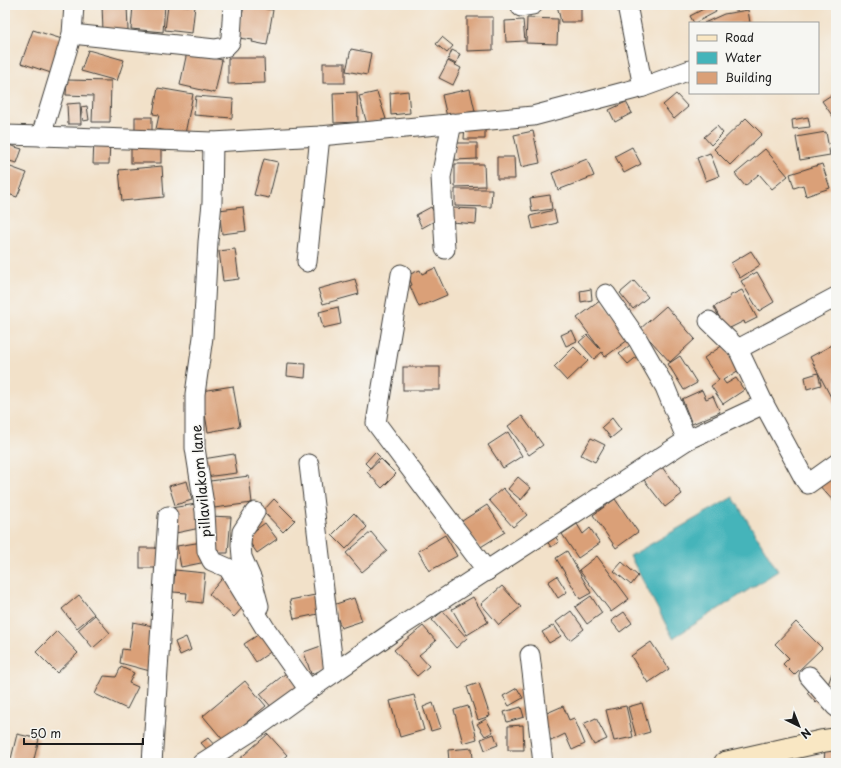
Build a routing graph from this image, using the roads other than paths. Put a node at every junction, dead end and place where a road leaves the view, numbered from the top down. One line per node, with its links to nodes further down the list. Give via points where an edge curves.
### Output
1 (74, 5): 4 (street)
2 (233, 5): 4 (street, via 230,42 225,47 215,49)
3 (627, 5): 6 (street)
4 (72, 34): 9 (street)
5 (689, 70): 6 (street)
6 (643, 87): 7 (street, via 533,116)
7 (452, 123): 10 (street); 12 (street, via 441,177)
8 (5, 135): 9 (street)
9 (41, 136): 11 (street)
10 (320, 136): 11 (street); 13 (street)
11 (214, 142): 26 (street, pillavilakom lane, via 203,337 195,394 195,448 205,511 207,551 212,561 228,568)
12 (445, 249)
13 (307, 262)
14 (401, 274): 25 (street, via 376,423)
15 (606, 294): 20 (street, via 638,340 665,387)
16 (836, 297): 18 (street)
17 (709, 321): 18 (street)
18 (738, 349): 19 (street)
19 (764, 404): 20 (street); 22 (street, via 808,484)
20 (686, 440): 25 (street)
21 (309, 464): 28 (street)
22 (836, 464)
23 (255, 512): 26 (street, via 242,532 240,545)
24 (168, 516): 33 (street)
25 (487, 570): 28 (street)
26 (265, 628): 30 (street, pillavilakom lane)
27 (530, 655): 35 (street)
28 (334, 673): 30 (street)
29 (809, 676): 31 (street)
30 (308, 690): 34 (street, via 252,731)
31 (836, 707)
32 (836, 739): 36 (main road)
33 (152, 763)
34 (202, 763)
35 (543, 763)
36 (725, 763)

